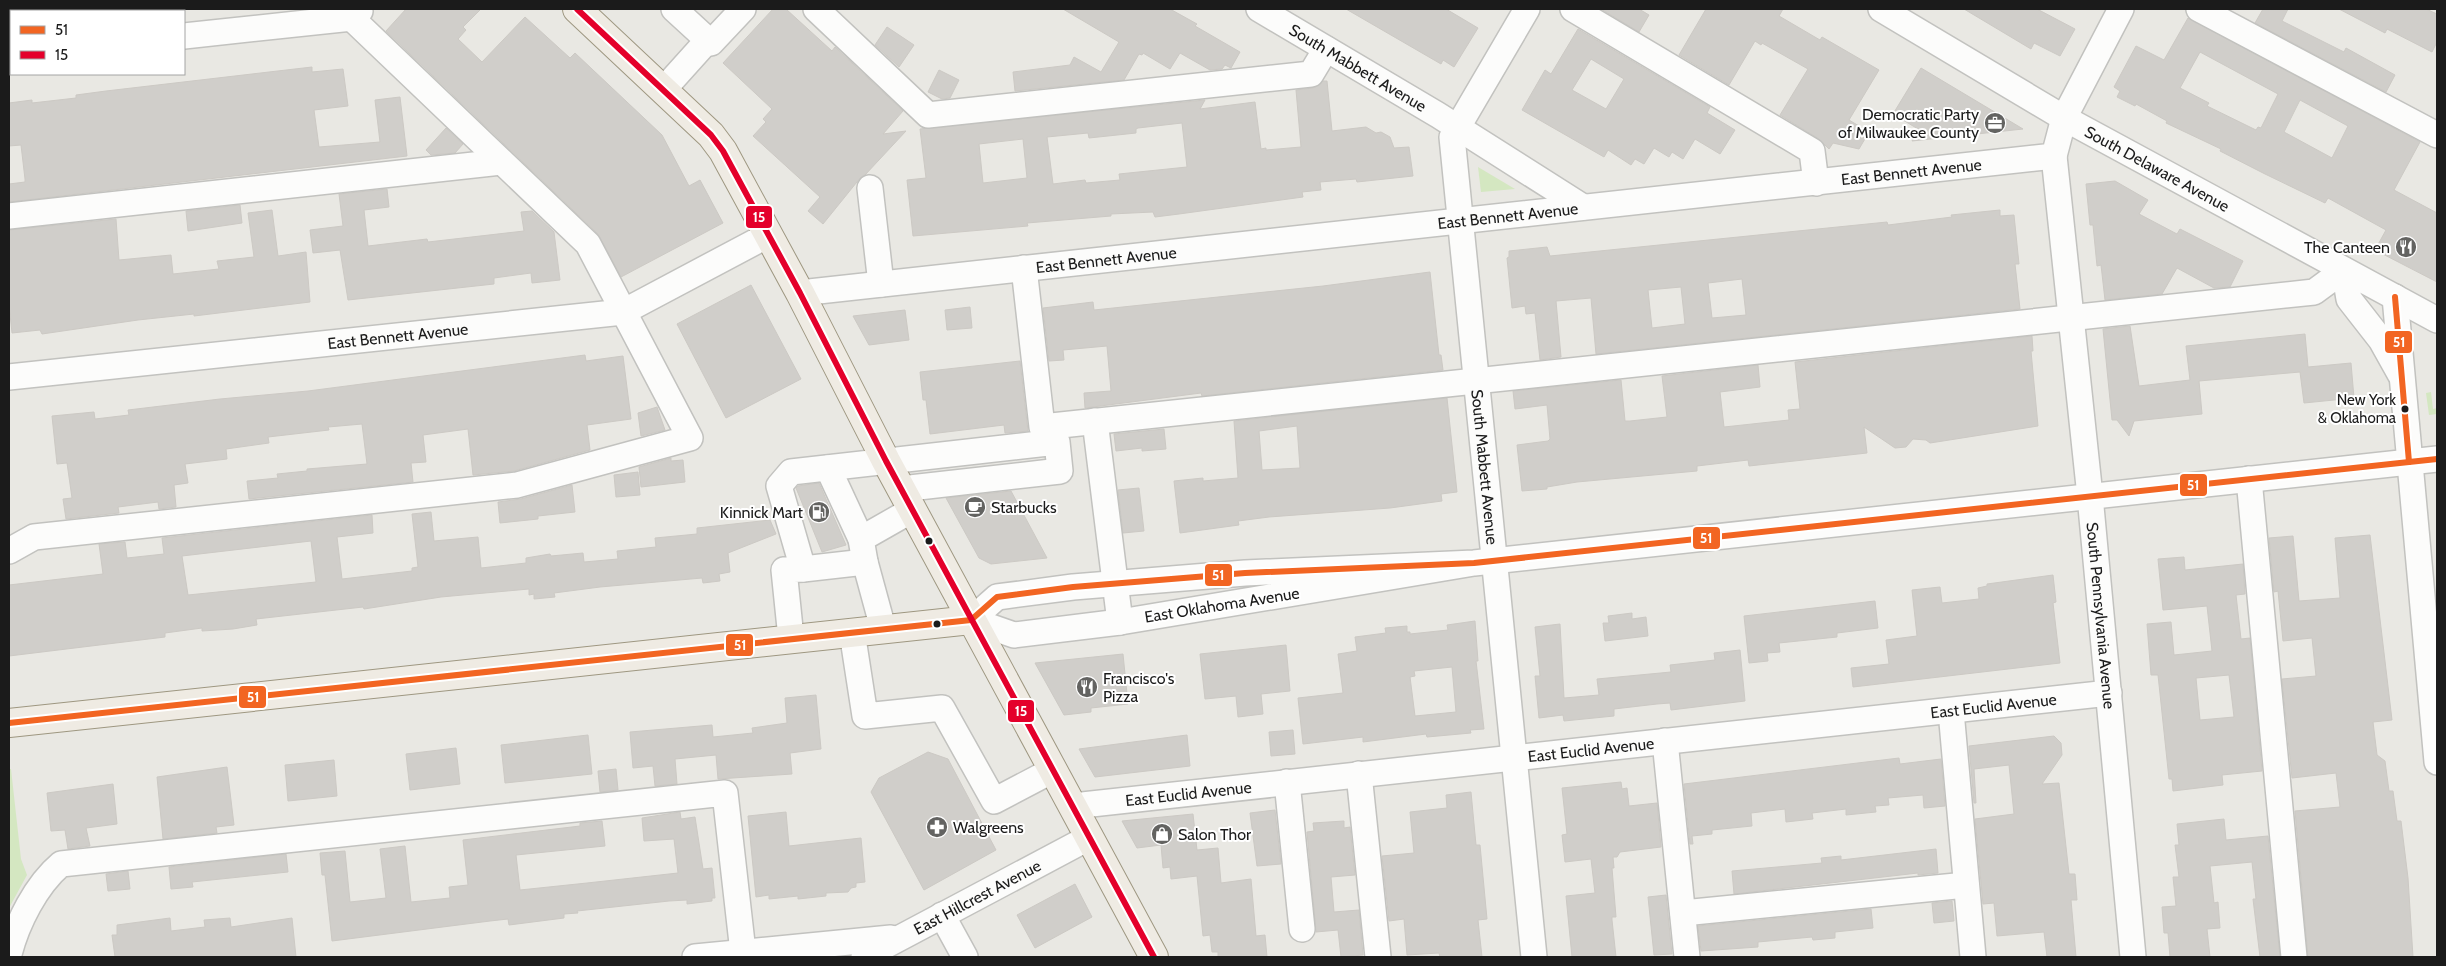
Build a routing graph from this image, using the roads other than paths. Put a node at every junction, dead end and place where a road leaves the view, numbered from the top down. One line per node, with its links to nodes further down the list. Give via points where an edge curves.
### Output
1 (577, 9): 15 (main road)
2 (674, 9): 13 (street)
3 (743, 9): 13 (street, via 711,43)
4 (816, 9): 14 (street, via 928,115 1311,74)
5 (1259, 9): 14 (street, South Mabbett Avenue)
6 (1527, 9): 17 (street)
7 (1573, 9): 21 (street, via 1812,151)
8 (1880, 9): 16 (street, South Delaware Avenue)
9 (2122, 9): 16 (street)
10 (2199, 9): 18 (street)
11 (352, 12): 12 (street); 20 (street)
12 (185, 36)
13 (708, 40): 15 (street)
14 (1326, 48): 17 (street, South Mabbett Avenue)
15 (663, 90): 26 (main road, via 723,151)
16 (2064, 118): 19 (street); 28 (street, South Delaware Avenue)
17 (1458, 127): 23 (street, South Mabbett Avenue); 25 (street, South Mabbett Avenue, via 1452,137)
18 (2437, 135)
19 (2054, 156): 21 (street, East Bennett Avenue); 33 (street, South Pennsylvania Avenue)
20 (501, 162): 24 (street); 32 (street, via 588,244)
21 (1816, 182): 23 (street, East Bennett Avenue)
22 (870, 188): 29 (street)
23 (1583, 207): 25 (street, East Bennett Avenue)
24 (9, 216)
25 (1459, 220): 27 (street, East Bennett Avenue); 37 (street, South Mabbett Avenue)
26 (768, 234): 30 (main road); 32 (street, East Bennett Avenue)
27 (1024, 268): 29 (street, East Bennett Avenue); 38 (street, via 1042,427)
28 (2344, 270): 31 (street, South Delaware Avenue); 33 (street, via 2314,292); 35 (street, via 2349,300 2381,340)
29 (881, 284): 30 (street, East Bennett Avenue)
30 (800, 293): 40 (main road)
31 (2394, 296): 34 (street, South Delaware Avenue); 35 (street)
32 (623, 312): 36 (street, East Bennett Avenue); 46 (street, via 690,438 517,485 34,537)
33 (2071, 317): 37 (street); 44 (street, South Pennsylvania Avenue)
34 (2437, 320)
35 (2400, 374): 41 (street)
36 (9, 377)
37 (1476, 379): 38 (street); 48 (street, South Mabbett Avenue)
38 (1095, 421): 50 (street)
39 (2437, 459): 41 (street, East Oklahoma Avenue)
40 (886, 461): 42 (street); 45 (main road); 45 (street, via 1057,442 1060,471)
41 (2409, 462): 43 (street, East Oklahoma Avenue); 61 (street)
42 (828, 468): 47 (street); 49 (street, via 791,472 779,486)
43 (2249, 479): 44 (street, East Oklahoma Avenue); 83 (street)
44 (2090, 496): 48 (street, East Oklahoma Avenue); 56 (street, South Pennsylvania Avenue)
45 (907, 499): 47 (street); 51 (main road)
46 (9, 551)
47 (863, 551): 49 (street); 53 (street)
48 (1485, 562): 50 (street, East Oklahoma Avenue, via 1245,573); 52 (street, East Oklahoma Avenue); 60 (street, South Mabbett Avenue)
49 (803, 568): 55 (street, via 784,570)
50 (1115, 583): 51 (street, East Oklahoma Avenue, via 997,596); 52 (street)
51 (971, 620): 52 (street, East Oklahoma Avenue, via 1014,634); 53 (main road, East Oklahoma Avenue); 62 (main road)
52 (1120, 622)
53 (883, 628): 54 (main road, East Oklahoma Avenue)
54 (852, 632): 55 (main road, East Oklahoma Avenue); 62 (street, via 865,716 942,708 994,801)
55 (791, 638): 58 (main road, East Oklahoma Avenue)
56 (2109, 693): 57 (street, East Euclid Avenue); 82 (street, South Pennsylvania Avenue)
57 (1951, 711): 59 (street, East Euclid Avenue); 67 (street)
58 (9, 724)
59 (1665, 741): 60 (street, East Euclid Avenue); 68 (street)
60 (1514, 757): 63 (street, East Euclid Avenue); 79 (street, South Mabbett Avenue)
61 (2437, 762)
62 (1053, 770): 65 (main road)
63 (1360, 774): 64 (street, East Euclid Avenue); 78 (street)
64 (1287, 782): 65 (street, East Euclid Avenue); 70 (street)
65 (1073, 806): 66 (main road)
66 (1090, 837): 69 (street, East Hillcrest Avenue); 77 (main road)
67 (1966, 884): 68 (street); 81 (street)
68 (1683, 912): 80 (street)
69 (942, 915): 71 (street, East Hillcrest Avenue); 76 (street)
70 (1302, 929)
71 (904, 936): 72 (street); 75 (street, East Hillcrest Avenue)
72 (742, 952): 73 (street, via 725,793 60,864 50,873 29,908); 74 (street)
73 (9, 954)
74 (695, 957)
75 (864, 957)
76 (965, 957)
77 (1154, 957)
78 (1378, 957)
79 (1534, 957)
80 (1687, 957)
81 (1973, 957)
82 (2133, 957)
83 (2294, 957)

